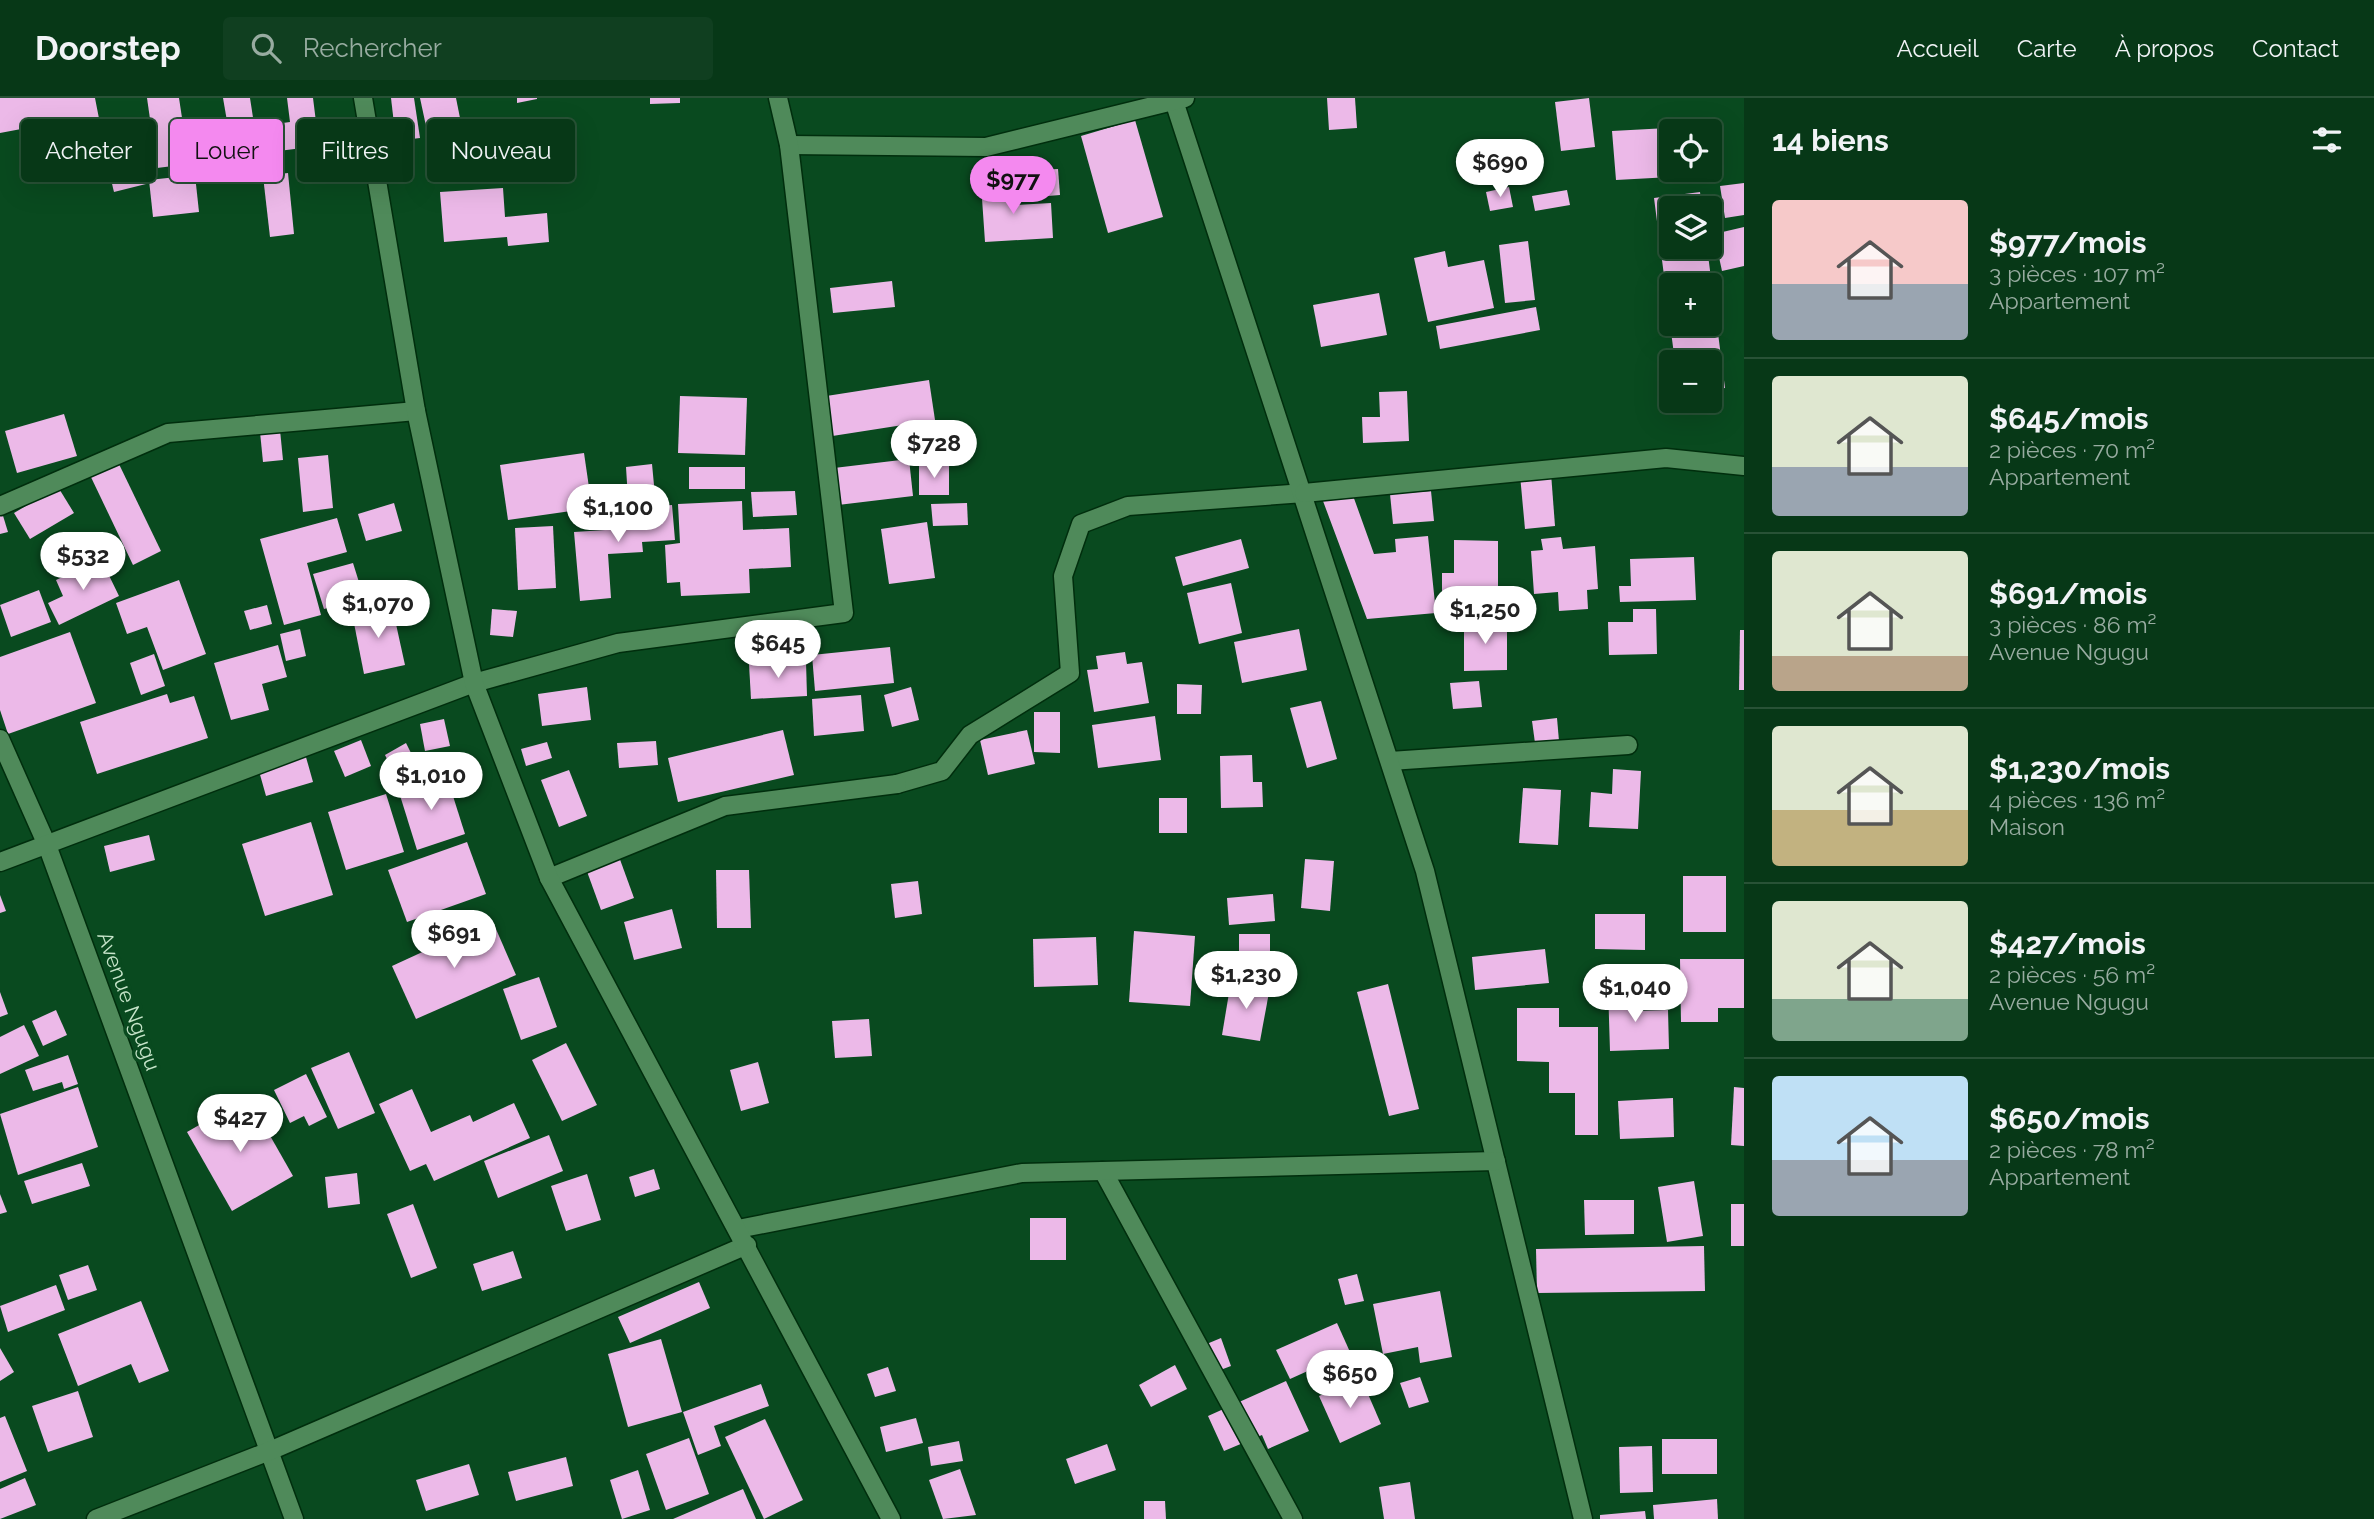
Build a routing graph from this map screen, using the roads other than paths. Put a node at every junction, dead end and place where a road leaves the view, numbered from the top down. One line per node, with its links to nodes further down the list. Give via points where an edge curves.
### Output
1 (363, 98): 5 (street)
2 (778, 98): 4 (street)
3 (1177, 99): 4 (street, via 986,147); 7 (street)
4 (789, 145): 9 (street, via 844,613 618,643)
5 (416, 411): 8 (street, via 168,433); 9 (street)
6 (1744, 466): 7 (street, via 1666,458)
7 (1304, 493): 12 (street); 15 (street, via 1128,506 1081,524 1063,576 1070,673 970,735 942,771 897,784 725,806)
8 (0, 506)
9 (474, 683): 13 (street); 15 (street)
10 (0, 739): 13 (street, Avenue Ngugu)
11 (1628, 746): 12 (street)
12 (1390, 761): 16 (street, via 1425,871)
13 (47, 845): 14 (street); 20 (street, Avenue Ngugu)
14 (0, 862)
15 (549, 878): 18 (street)
16 (1496, 1161): 17 (street); 25 (street)
17 (1103, 1171): 18 (street, via 1022,1173); 24 (street)
18 (738, 1229): 19 (street)
19 (747, 1245): 20 (street); 23 (street)
20 (272, 1450): 21 (street); 22 (street, Avenue Ngugu)
21 (96, 1519)
22 (295, 1519)
23 (891, 1519)
24 (1293, 1519)
25 (1583, 1519)

